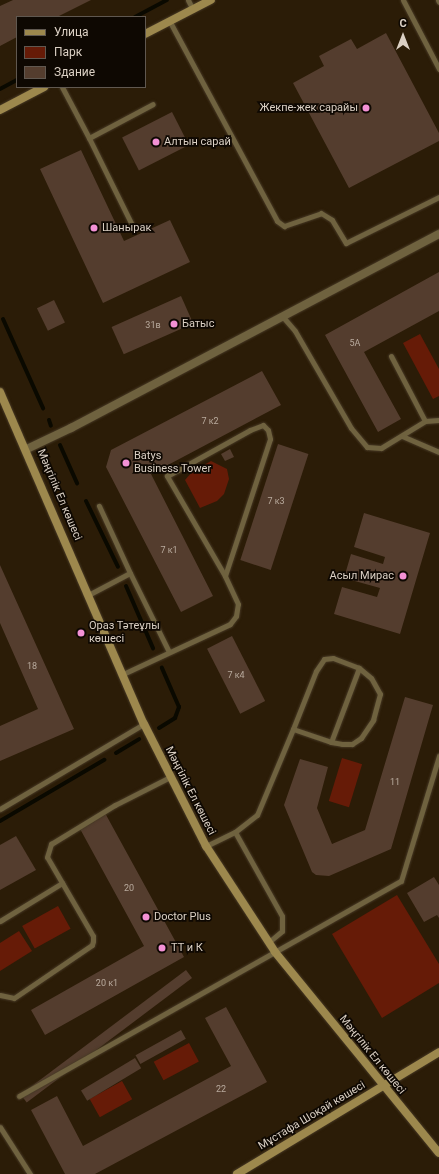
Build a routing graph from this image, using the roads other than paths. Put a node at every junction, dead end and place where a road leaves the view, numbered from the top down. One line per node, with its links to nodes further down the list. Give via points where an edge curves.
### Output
1 (188, 0): 4 (lane)
2 (211, 0): 4 (street)
3 (403, 0): 7 (lane)
4 (193, 10): 5 (street)
5 (170, 22): 6 (street); 13 (lane, via 277,221 284,226 321,213 332,220 346,243)
6 (146, 34)
7 (439, 69)
8 (42, 88): 11 (street)
9 (63, 88): 12 (lane)
10 (153, 104): 12 (lane)
11 (0, 110)
12 (89, 138): 14 (lane)
13 (439, 197)
14 (132, 225)
15 (439, 234): 16 (street)
16 (283, 317): 21 (lane, via 295,331 351,428 367,446 381,448); 22 (street)
17 (391, 356): 20 (lane)
18 (0, 392): 22 (street, Мәңгілік Ел көшесі)
19 (439, 420): 20 (lane)
20 (425, 421): 21 (lane)
21 (402, 436): 23 (lane)
22 (27, 449): 27 (street, Мәңгілік Ел көшесі)
23 (439, 452)
24 (99, 506): 25 (lane)
25 (130, 573): 27 (lane); 28 (lane)
26 (225, 576): 26 (lane, via 167,476 263,425 268,430 270,438); 28 (lane, via 238,604 236,616 230,624)
27 (90, 594): 30 (street, Мәңгілік Ел көшесі)
28 (169, 652): 30 (lane)
29 (359, 668): 32 (lane, via 333,658 324,659 316,671); 33 (lane); 33 (lane, via 371,678 380,694 373,720 361,738 352,744)
30 (123, 674): 31 (street, Мәңгілік Ел көшесі)
31 (144, 724): 35 (street, Мәңгілік Ел көшесі); 36 (lane)
32 (293, 729): 33 (lane); 37 (lane, via 257,815)
33 (332, 742)
34 (439, 756): 42 (lane, via 402,882)
35 (170, 777): 38 (street, Мәңгілік Ел көшесі); 39 (lane, via 115,805 51,844 47,856)
36 (0, 810)
37 (235, 832): 38 (lane); 41 (lane, via 282,916 282,931)
38 (206, 846): 41 (street, Мәңгілік Ел көшесі)
39 (62, 883): 40 (lane); 43 (lane, via 93,936 92,945 14,998)
40 (0, 921)
41 (269, 942): 42 (street, Мәңгілік Ел көшесі)
42 (275, 952): 45 (street, Мәңгілік Ел көшесі); 46 (lane)
43 (0, 995)
44 (439, 1052): 45 (street, Мұстафа Шоқай көшесі)
45 (383, 1086): 48 (street, Мәңгілік Ел көшесі); 50 (street, Мұстафа Шоқай көшесі)
46 (19, 1096)
47 (0, 1127): 49 (lane)
48 (439, 1153)
49 (30, 1174)
50 (237, 1174)

